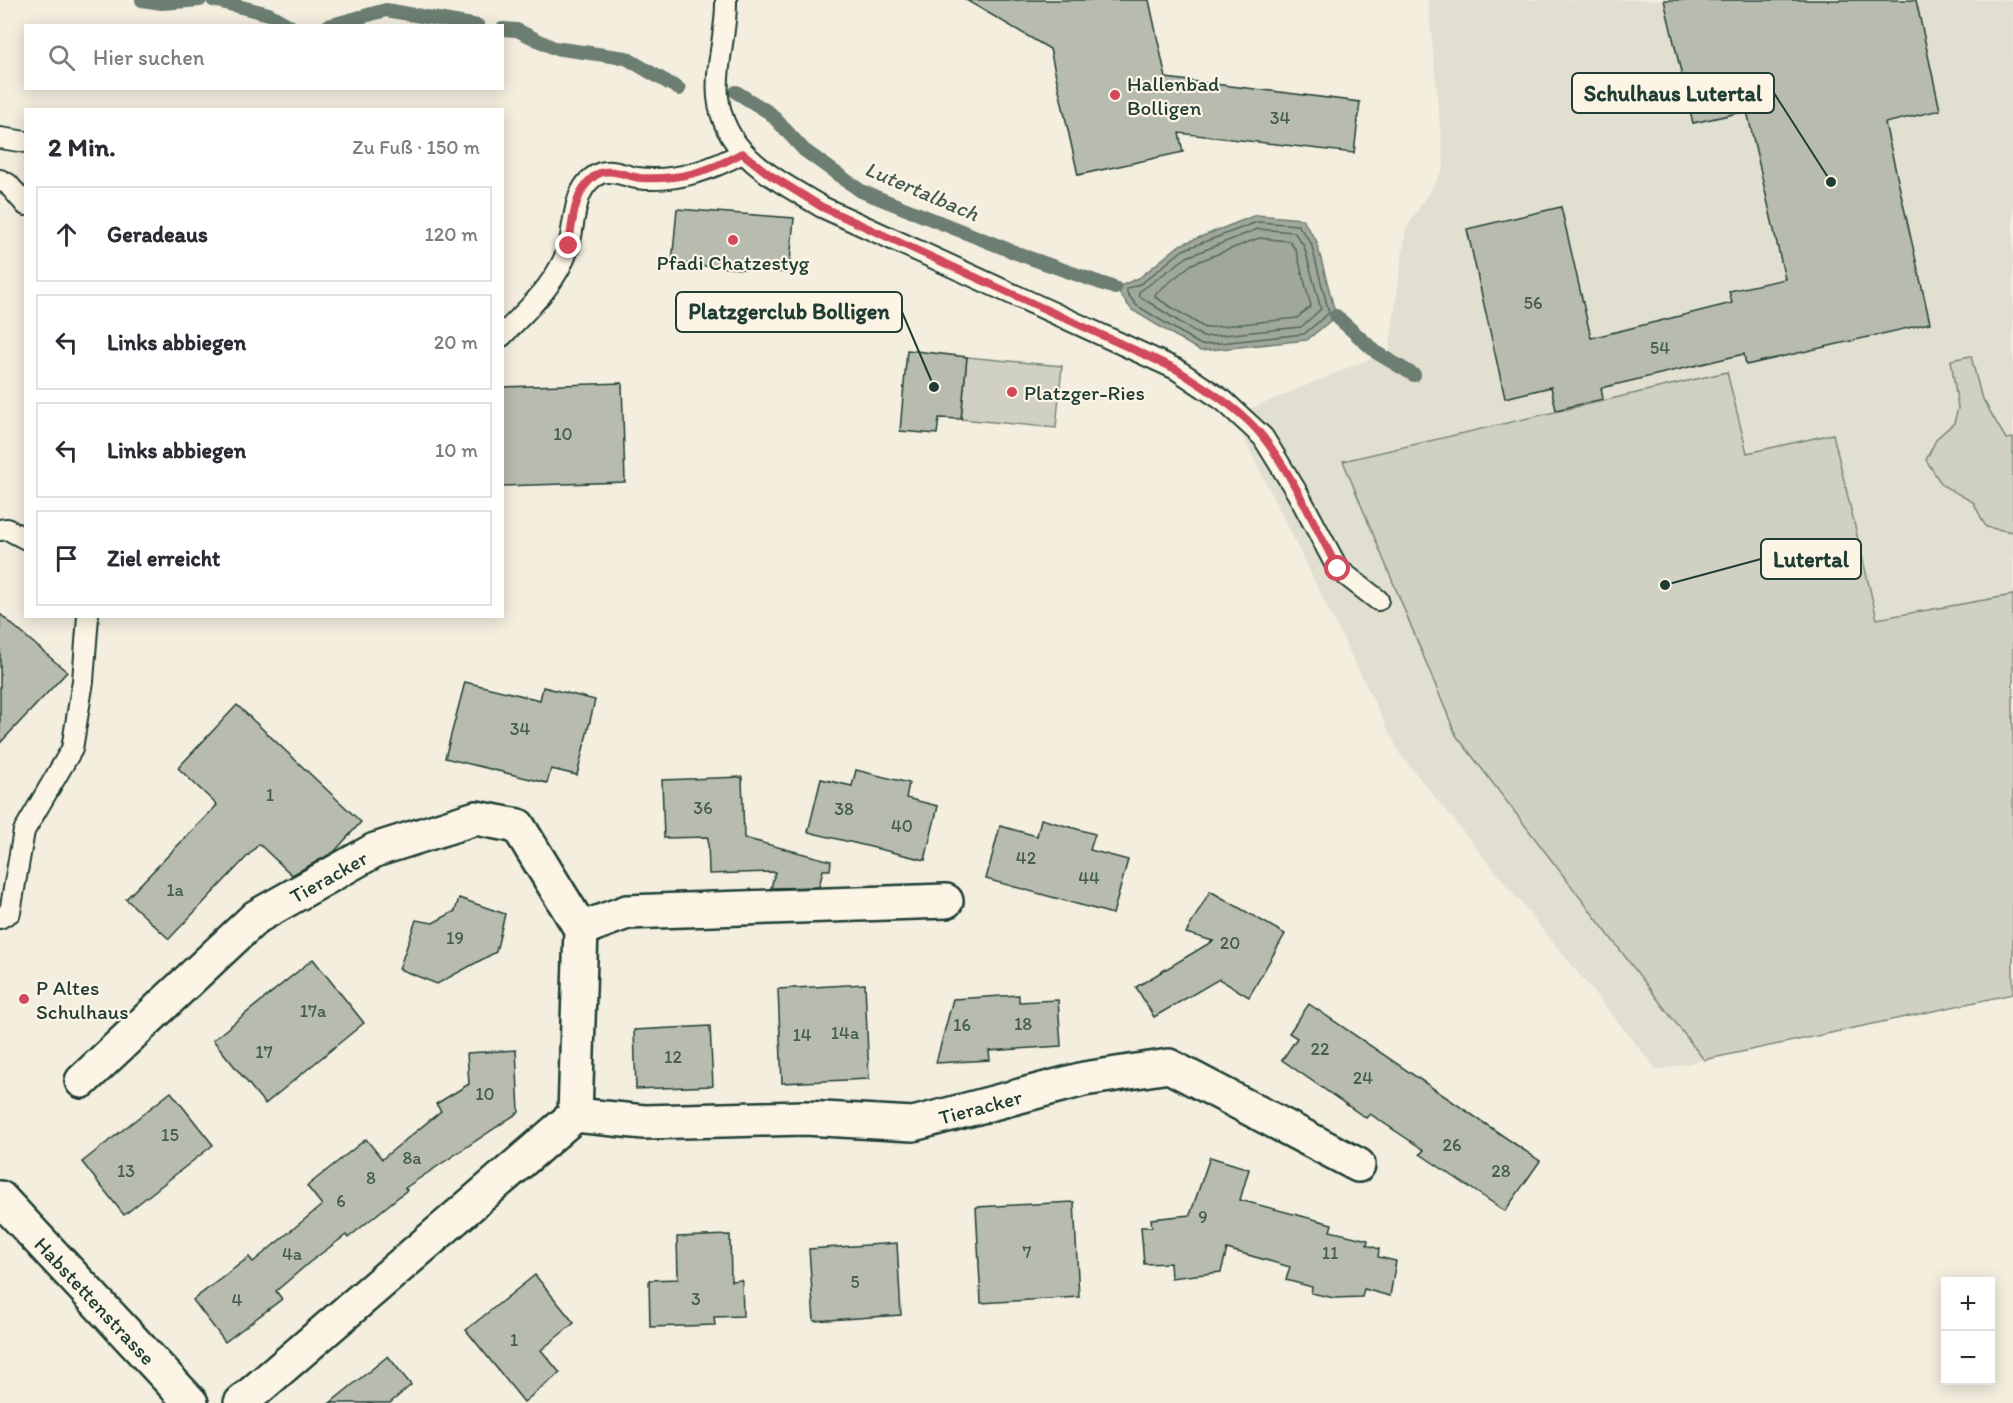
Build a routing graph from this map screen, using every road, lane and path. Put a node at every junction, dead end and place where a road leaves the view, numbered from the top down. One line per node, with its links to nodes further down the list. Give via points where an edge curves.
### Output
1 (726, 0): 4 (lane, via 718,97 727,129)
2 (0, 138): 3 (lane)
3 (24, 142)
4 (742, 153): 7 (lane, via 704,172 669,178 638,178 609,171 599,174 579,197 569,246 558,274); 10 (lane, via 822,207 1176,369 1224,401 1263,437 1338,569)
5 (0, 180): 6 (lane)
6 (24, 203)
7 (504, 334)
8 (0, 530): 9 (lane, via 8,529)
9 (24, 538)
10 (1378, 600)
11 (88, 618): 13 (lane, via 72,749 24,831 10,912)
12 (946, 901): 14 (street, via 627,912)
13 (0, 918)
14 (581, 929): 15 (street, Tieracker, via 518,826 476,818 375,850 256,916); 16 (street)
15 (82, 1081)
16 (575, 1115): 17 (street, Tieracker, via 644,1122 805,1118 913,1124 1084,1079 1169,1066); 20 (street)
17 (1358, 1166)
18 (0, 1198): 19 (street, Habstettenstrasse)
19 (191, 1403)
20 (241, 1403)

